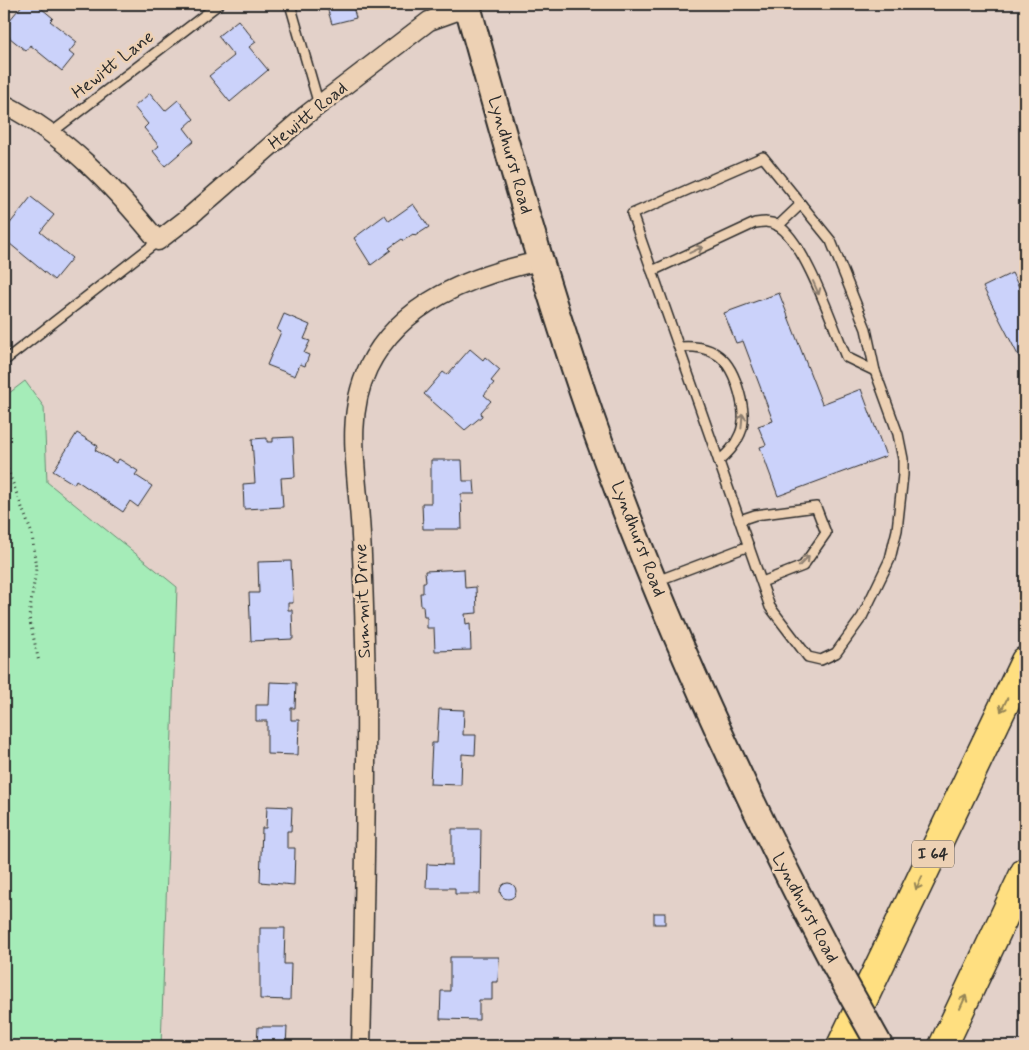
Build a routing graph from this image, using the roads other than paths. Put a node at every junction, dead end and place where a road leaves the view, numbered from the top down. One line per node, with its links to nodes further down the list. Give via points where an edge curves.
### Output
1 (219, 4): 6 (lane, Hewitt Lane)
2 (290, 4): 5 (lane)
3 (467, 5): 5 (street, Hewitt Road, via 429,20); 10 (main road, Lyndhurst Road)
4 (4, 104): 6 (street)
5 (319, 106): 9 (street, Hewitt Road)
6 (51, 133): 9 (street, via 126,202)
7 (801, 204): 8 (lane); 11 (lane, via 763,157 632,214); 14 (lane, via 831,241 866,329)
8 (778, 226): 11 (lane, one-way to 8, via 755,223 767,222); 14 (lane, one-way to 14, via 799,249 846,357)
9 (158, 241): 13 (lane)
10 (540, 261): 18 (main road, Lyndhurst Road, via 597,435); 22 (street, Summit Drive, via 466,282 403,320 368,369 359,394 355,421 356,480 366,690)
11 (652, 271): 12 (lane)
12 (679, 347): 15 (lane); 15 (lane, one-way to 12, via 731,450 743,420 743,406 730,368 720,356 703,347)
13 (4, 361)
14 (875, 371): 19 (lane, via 898,434 903,475 890,559 862,617 836,653 814,660 804,653 770,607)
15 (719, 461): 16 (lane)
16 (740, 520): 17 (lane); 19 (lane, one-way to 16, via 803,566 826,533 816,507)
17 (748, 546): 18 (lane); 19 (lane)
18 (654, 582): 24 (main road, Lyndhurst Road, bridge, via 732,763 786,873)
19 (762, 582)
20 (1025, 661): 23 (highway, I 64, one-way to 23)
21 (1025, 872): 25 (highway, one-way to 21)
22 (361, 1046)
23 (841, 1046)
24 (880, 1046)
25 (943, 1046)

